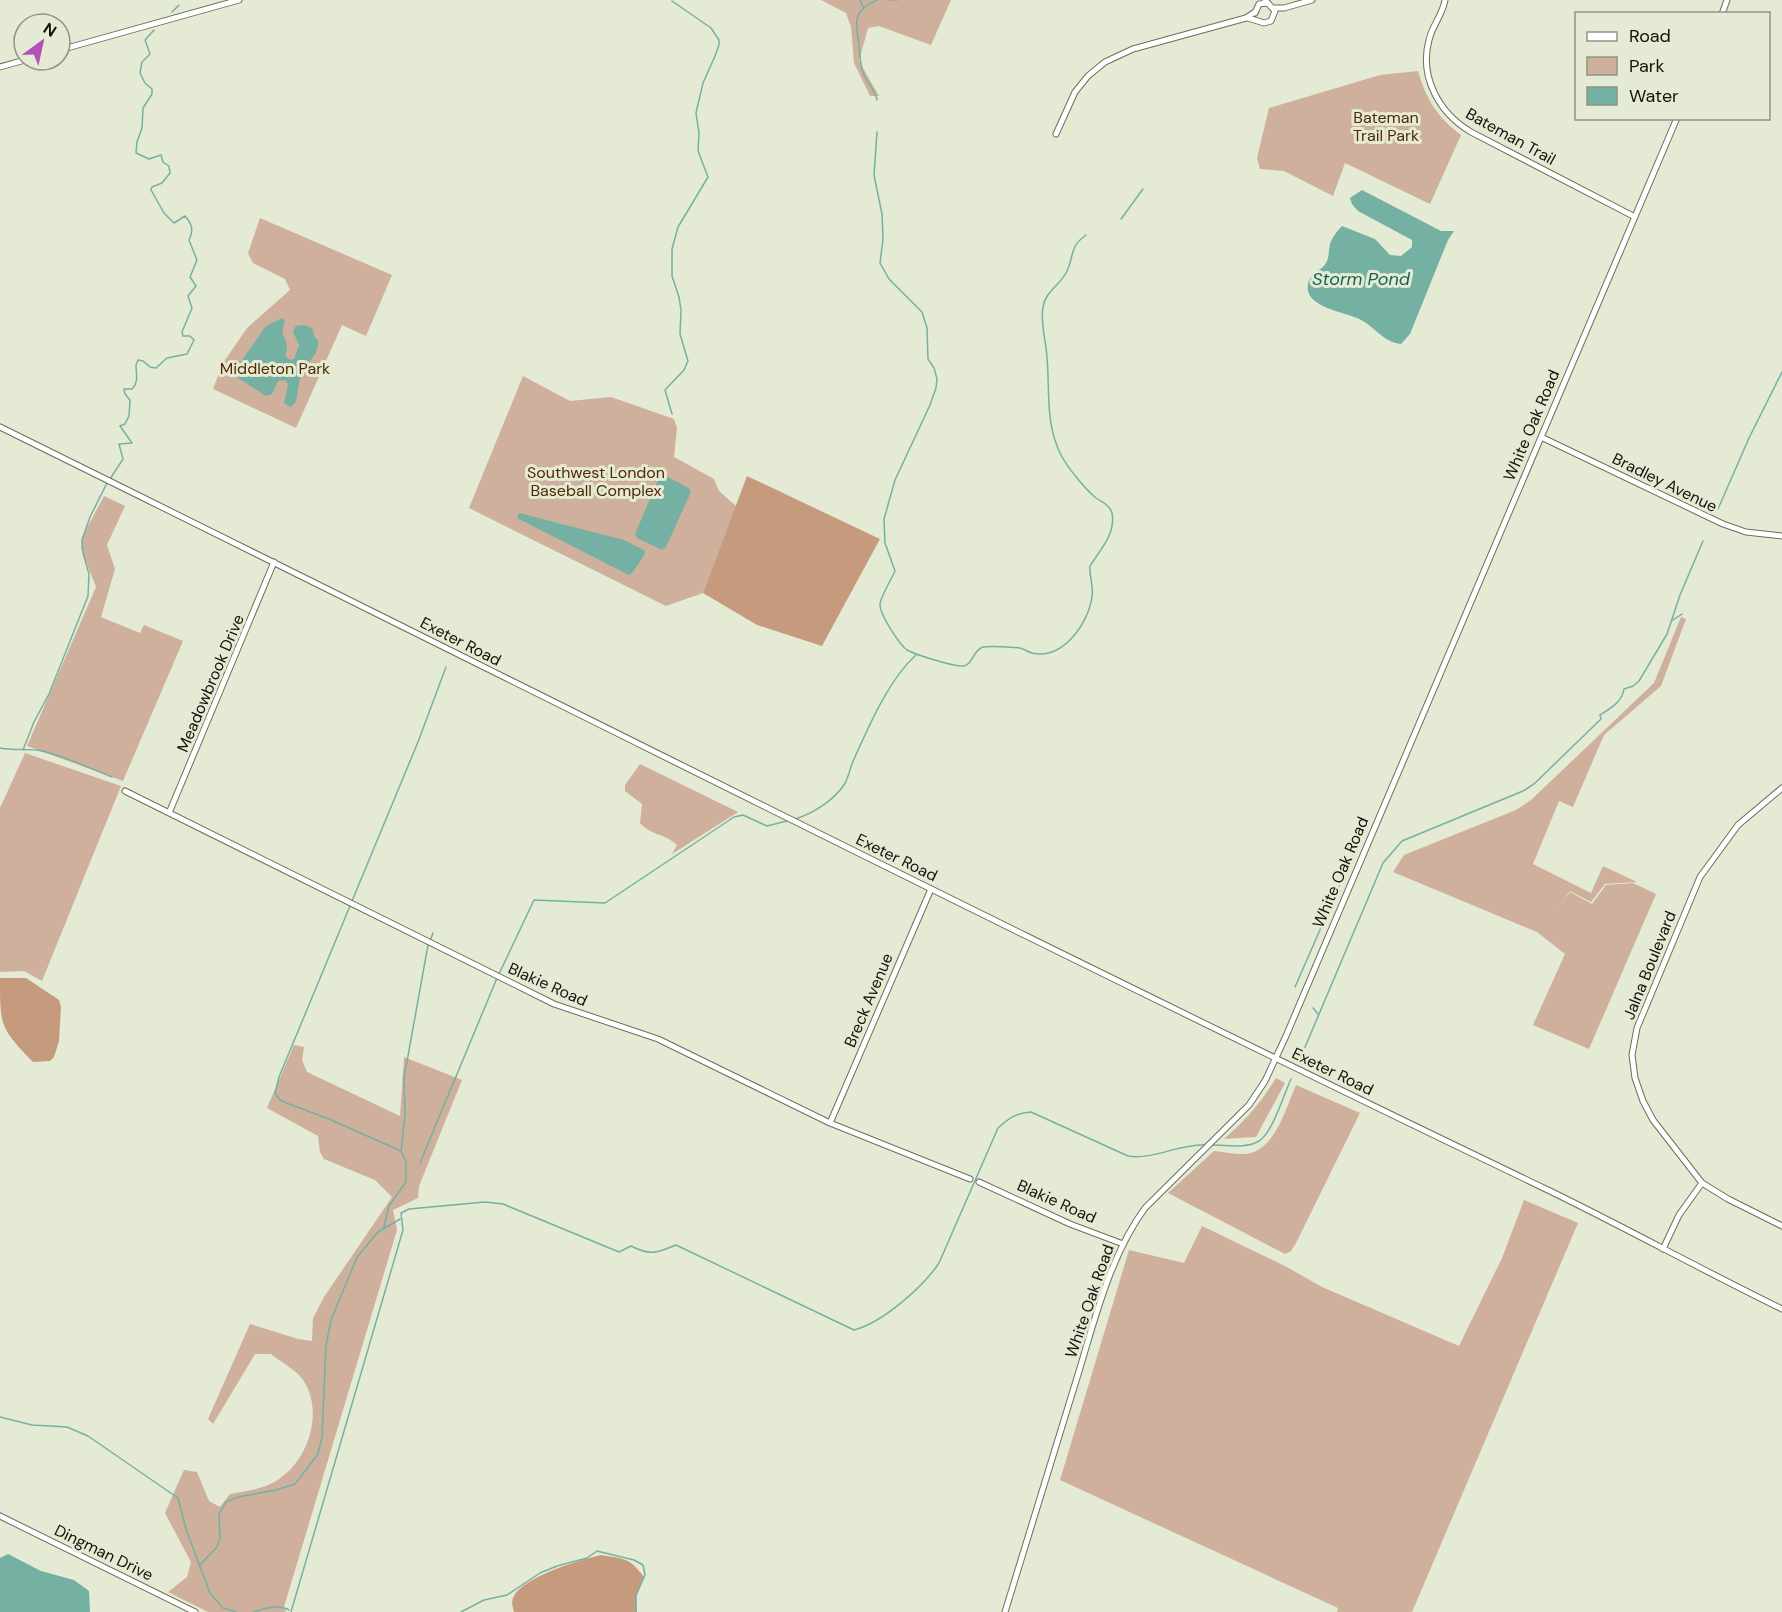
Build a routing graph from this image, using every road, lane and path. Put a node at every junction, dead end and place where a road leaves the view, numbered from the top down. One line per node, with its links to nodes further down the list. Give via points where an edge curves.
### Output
1 (239, 0): 11 (street)
2 (1312, 0): 6 (street)
3 (1263, 2): 5 (street); 7 (street)
4 (1446, 2): 14 (street, Bateman Trail, via 1429,39 1426,62 1429,81 1442,107 1471,132)
5 (1273, 8): 6 (street); 8 (street)
6 (1284, 8): 8 (street)
7 (1255, 12): 9 (street); 10 (street)
8 (1275, 15): 10 (street, via 1268,22)
9 (1246, 18): 10 (street); 13 (street, via 1133,49 1105,62 1075,92)
10 (1258, 20)
11 (72, 47)
12 (1676, 120): 14 (street, White Oak Road)
13 (1056, 134)
14 (1635, 217): 16 (street, White Oak Road)
15 (0, 428): 18 (street, Exeter Road)
16 (1541, 437): 17 (street, Bradley Avenue, via 1723,524 1756,534); 23 (street, White Oak Road)
17 (1782, 536)
18 (274, 562): 21 (street, Meadowbrook Drive); 22 (street, Exeter Road)
19 (1782, 788): 27 (street, Jalna Boulevard, via 1738,825 1700,877 1637,1028 1632,1055 1642,1101)
20 (125, 791): 21 (street, Blakie Road)
21 (169, 813): 24 (street, Blakie Road, via 554,1004 658,1039)
22 (931, 889): 23 (street, Exeter Road); 24 (street, Breck Avenue)
23 (1276, 1058): 29 (street, White Oak Road, via 1249,1105 1145,1208); 30 (street, Exeter Road, via 1555,1193)
24 (830, 1123): 25 (street, Blakie Road)
25 (970, 1179)
26 (979, 1182): 29 (street, Blakie Road)
27 (1702, 1183): 28 (street, Jalna Boulevard); 30 (street, via 1683,1208)
28 (1782, 1226)
29 (1123, 1244): 34 (street, White Oak Road, via 1090,1337)
30 (1663, 1250): 31 (street, Exeter Road)
31 (1782, 1309)
32 (0, 1516): 33 (street, Dingman Drive)
33 (195, 1612)
34 (1005, 1612)

